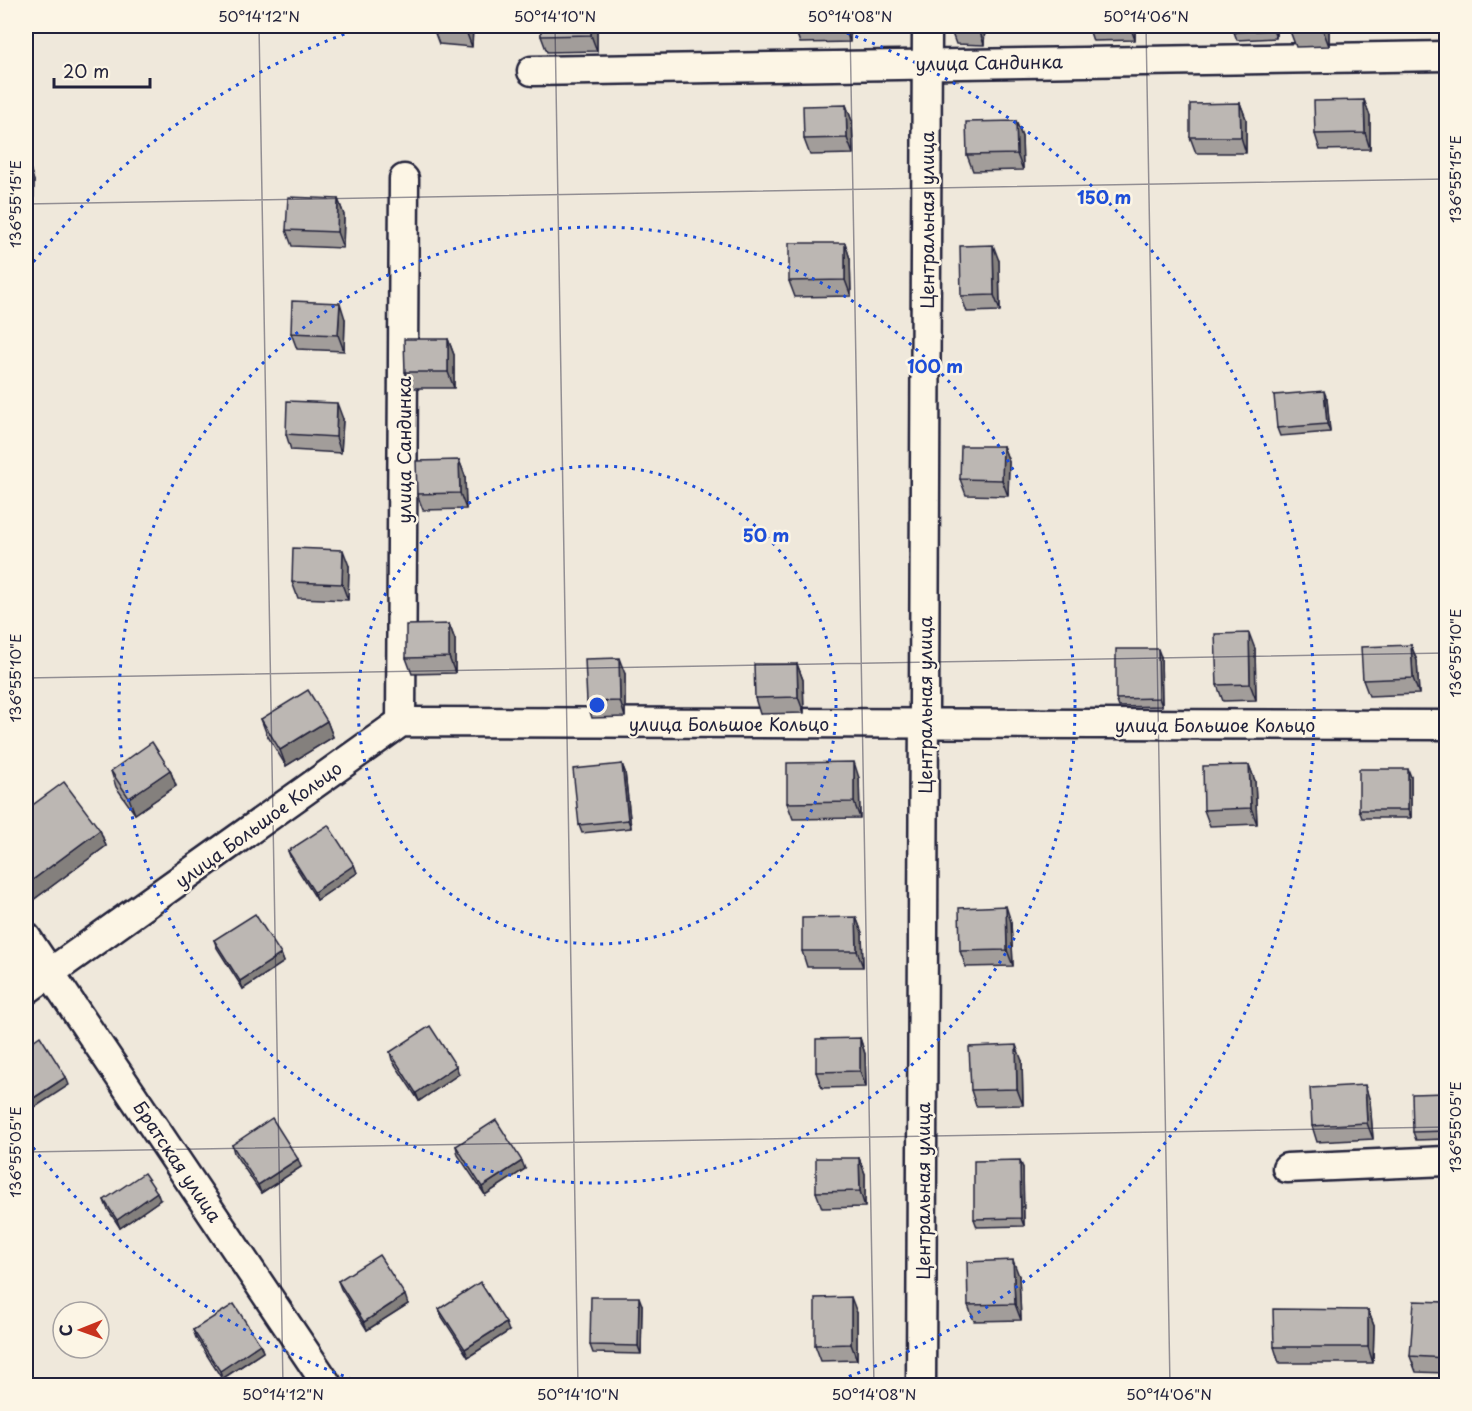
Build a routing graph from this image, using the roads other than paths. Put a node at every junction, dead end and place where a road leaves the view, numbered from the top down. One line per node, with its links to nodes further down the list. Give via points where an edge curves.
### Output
1 (927, 26): 3 (street, Центральная улица)
2 (1446, 56): 3 (street, улица Сандинка)
3 (927, 63): 4 (street, улица Сандинка); 7 (street, Центральная улица)
4 (532, 71)
5 (404, 178): 6 (street, улица Сандинка)
6 (401, 722): 7 (street, улица Большое Кольцо); 10 (street, улица Большое Кольцо)
7 (924, 723): 8 (street, улица Большое Кольцо); 15 (street, Центральная улица)
8 (1446, 725)
9 (26, 937): 10 (street, Братская улица)
10 (51, 972): 11 (street, улица Большое Кольцо); 14 (street, Братская улица)
11 (26, 990)
12 (1446, 1161): 13 (street)
13 (1287, 1168)
14 (328, 1386)
15 (921, 1386)

